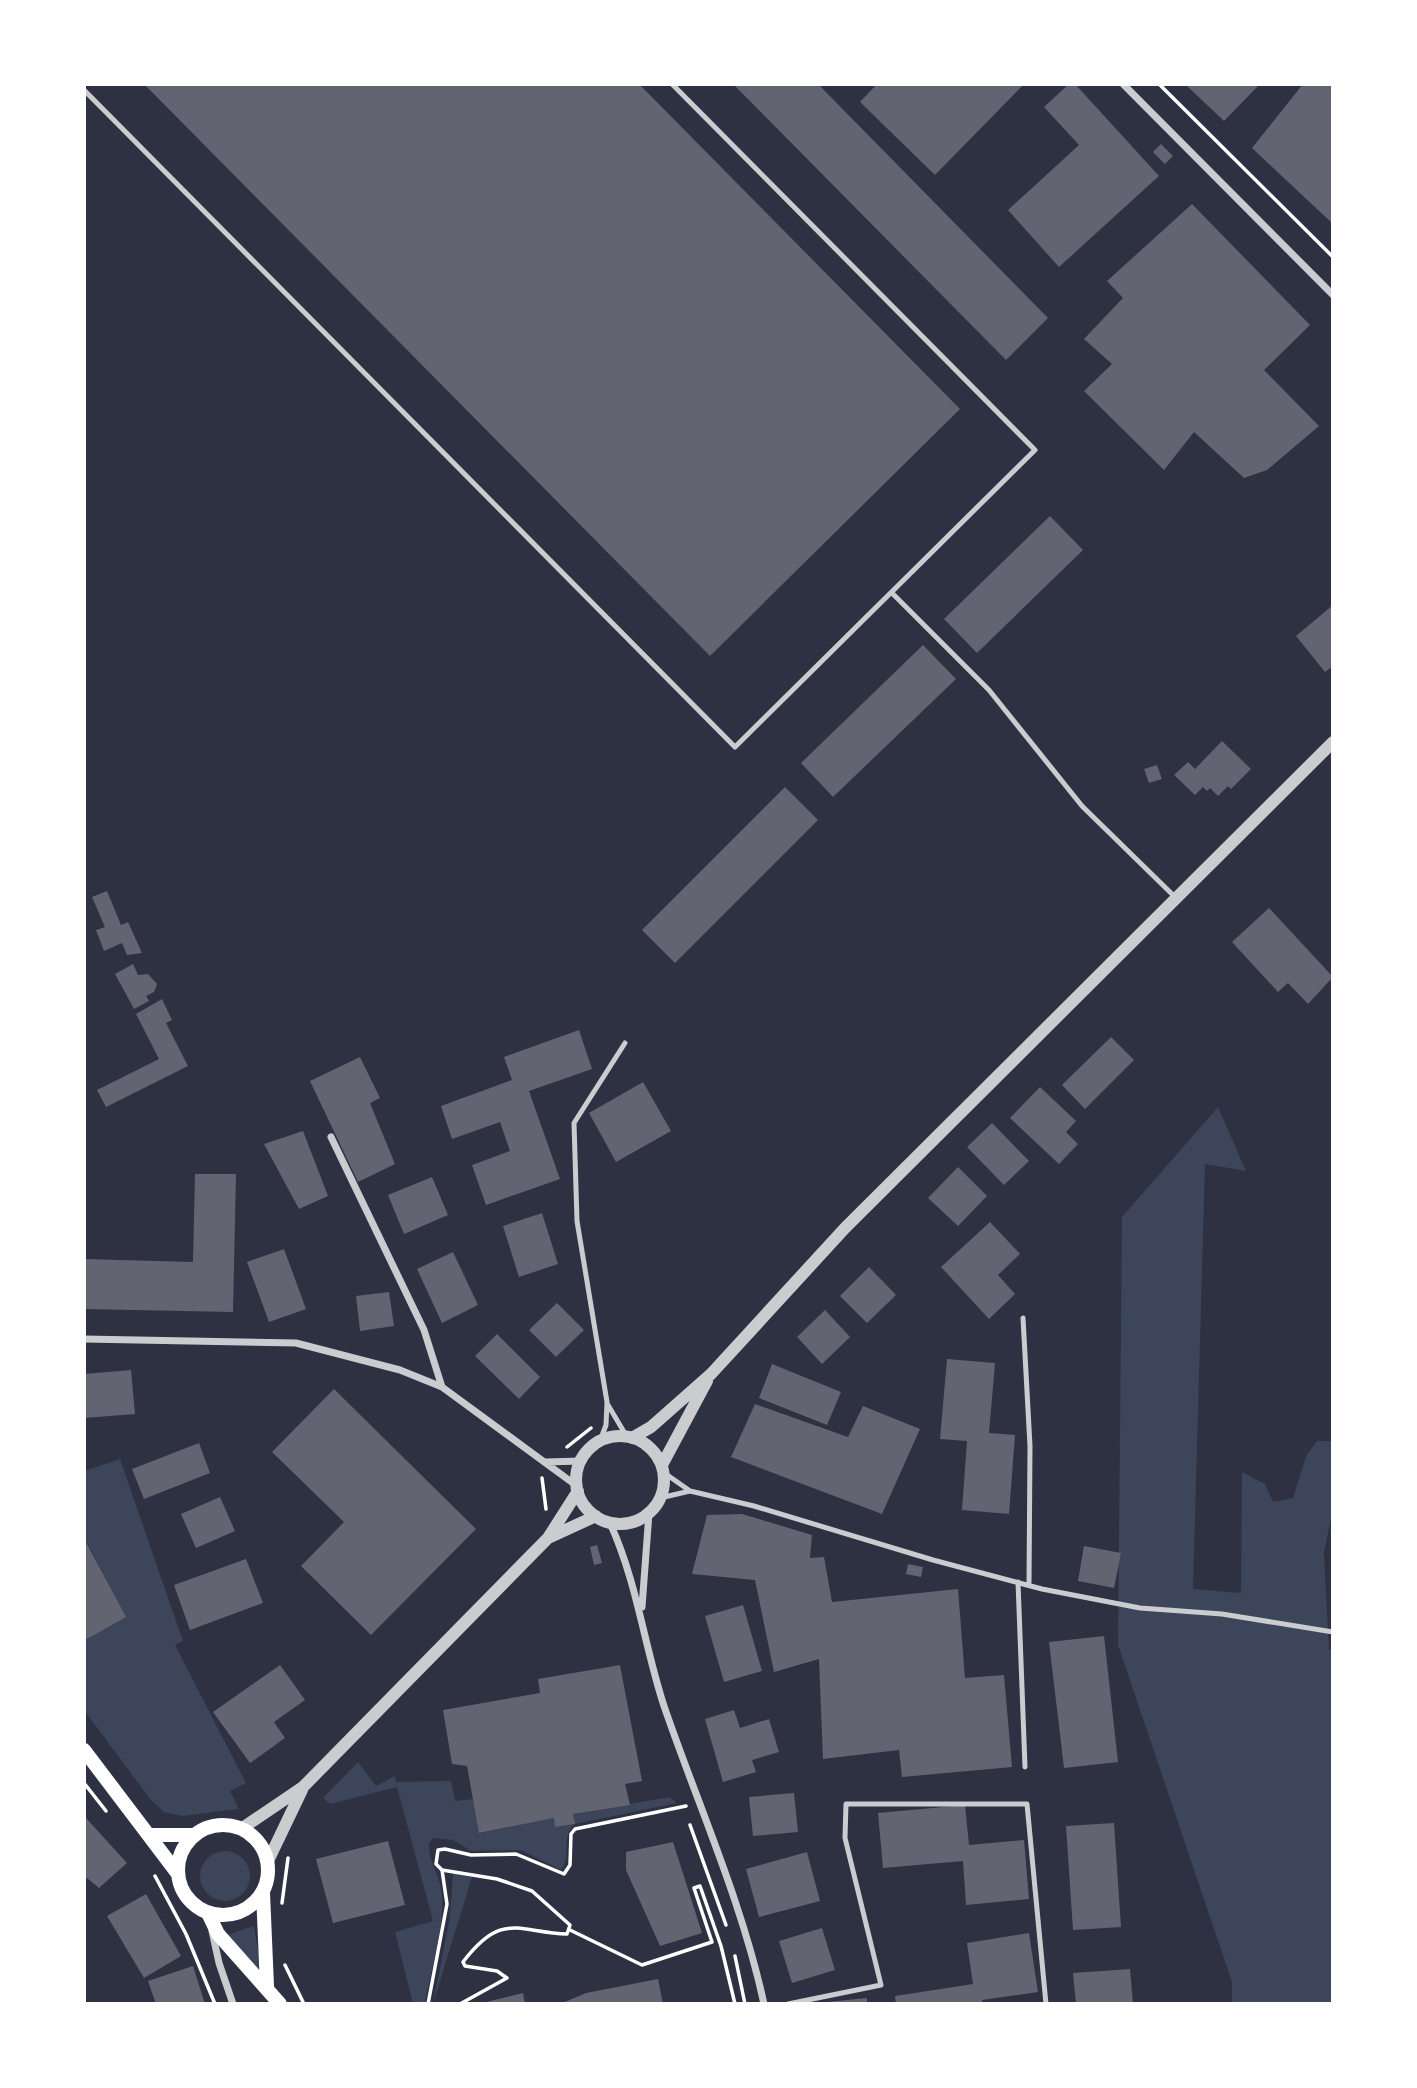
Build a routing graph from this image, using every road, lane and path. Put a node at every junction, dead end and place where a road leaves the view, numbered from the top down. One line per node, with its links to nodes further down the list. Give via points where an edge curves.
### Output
1 (672, 84): 7 (lane, via 1035,450)
2 (1122, 84): 6 (street)
3 (1159, 84): 5 (path)
4 (84, 90): 7 (lane, via 735,747)
5 (1333, 257)
6 (1333, 295)
7 (892, 593): 9 (lane, via 989,690 1082,806)
8 (1333, 742): 9 (street)
9 (1178, 899): 14 (street, via 845,1228)
10 (625, 1043): 16 (lane, via 575,1123 577,1221)
11 (331, 1137): 15 (street, via 424,1330)
12 (1023, 1318): 31 (lane, via 1030,1446)
13 (84, 1339): 15 (street, via 296,1343 400,1370)
14 (711, 1374): 17 (street, via 651,1427); 21 (street)
15 (442, 1387): 20 (street)
16 (607, 1402): 17 (lane); 18 (lane)
17 (630, 1438): 18 (street); 21 (street, via 647,1446)
18 (600, 1441): 19 (street)
19 (581, 1461): 20 (street); 22 (street)
20 (545, 1462): 22 (street); 26 (path, via 541,1475)
21 (663, 1468): 23 (lane); 24 (street)
22 (577, 1489): 27 (street); 29 (street)
23 (690, 1491): 24 (lane); 30 (lane)
24 (660, 1498): 25 (street)
25 (649, 1513): 28 (street, via 631,1523); 32 (street)
26 (547, 1514)
27 (596, 1517): 28 (street); 29 (street)
28 (610, 1523): 32 (street)
29 (548, 1538): 37 (street)
30 (1017, 1582): 31 (lane); 35 (lane)
31 (1029, 1585): 33 (lane, via 1140,1608 1222,1614)
32 (641, 1611): 38 (street, via 650,1660)
33 (1333, 1632)
34 (84, 1750): 42 (main road)
35 (1025, 1767)
36 (84, 1783): 39 (path)
37 (303, 1787): 41 (street); 45 (street)
38 (698, 1804): 47 (path, via 575,1829 570,1865 564,1874 516,1854 471,1855 445,1849 438,1850 435,1857); 65 (street, via 751,1942)
39 (107, 1813)
40 (690, 1825): 52 (path)
41 (241, 1829): 43 (main road, via 216,1825); 45 (main road, via 261,1846)
42 (150, 1835): 43 (main road); 48 (main road)
43 (194, 1835): 48 (main road, via 182,1853)
44 (288, 1854): 50 (path)
45 (268, 1861): 49 (main road)
46 (152, 1870): 57 (path, via 186,1934)
47 (442, 1870): 53 (path, via 497,1879 532,1891 570,1924); 61 (path, via 447,1905)
48 (178, 1874): 51 (main road, via 187,1898)
49 (263, 1893): 51 (main road, via 233,1915); 56 (main road)
50 (280, 1910)
51 (208, 1913): 56 (main road, via 218,1934); 58 (street)
52 (727, 1926)
53 (570, 1930): 62 (path, via 563,1934 514,1925 494,1934 463,1962 507,1978); 63 (path, via 642,1965 712,1942 694,1888 700,1886 721,1946)
54 (734, 1950): 64 (path)
55 (282, 1956): 60 (path)
56 (267, 1986): 59 (main road)
57 (215, 2004)
58 (233, 2004)
59 (280, 2004)
60 (304, 2004)
61 (428, 2004)
62 (460, 2004)
63 (734, 2004)
64 (745, 2004)
65 (764, 2004)
66 (788, 2004): 67 (lane, via 881,1984 845,1838 846,1804 1027,1804)
67 (1046, 2004)

